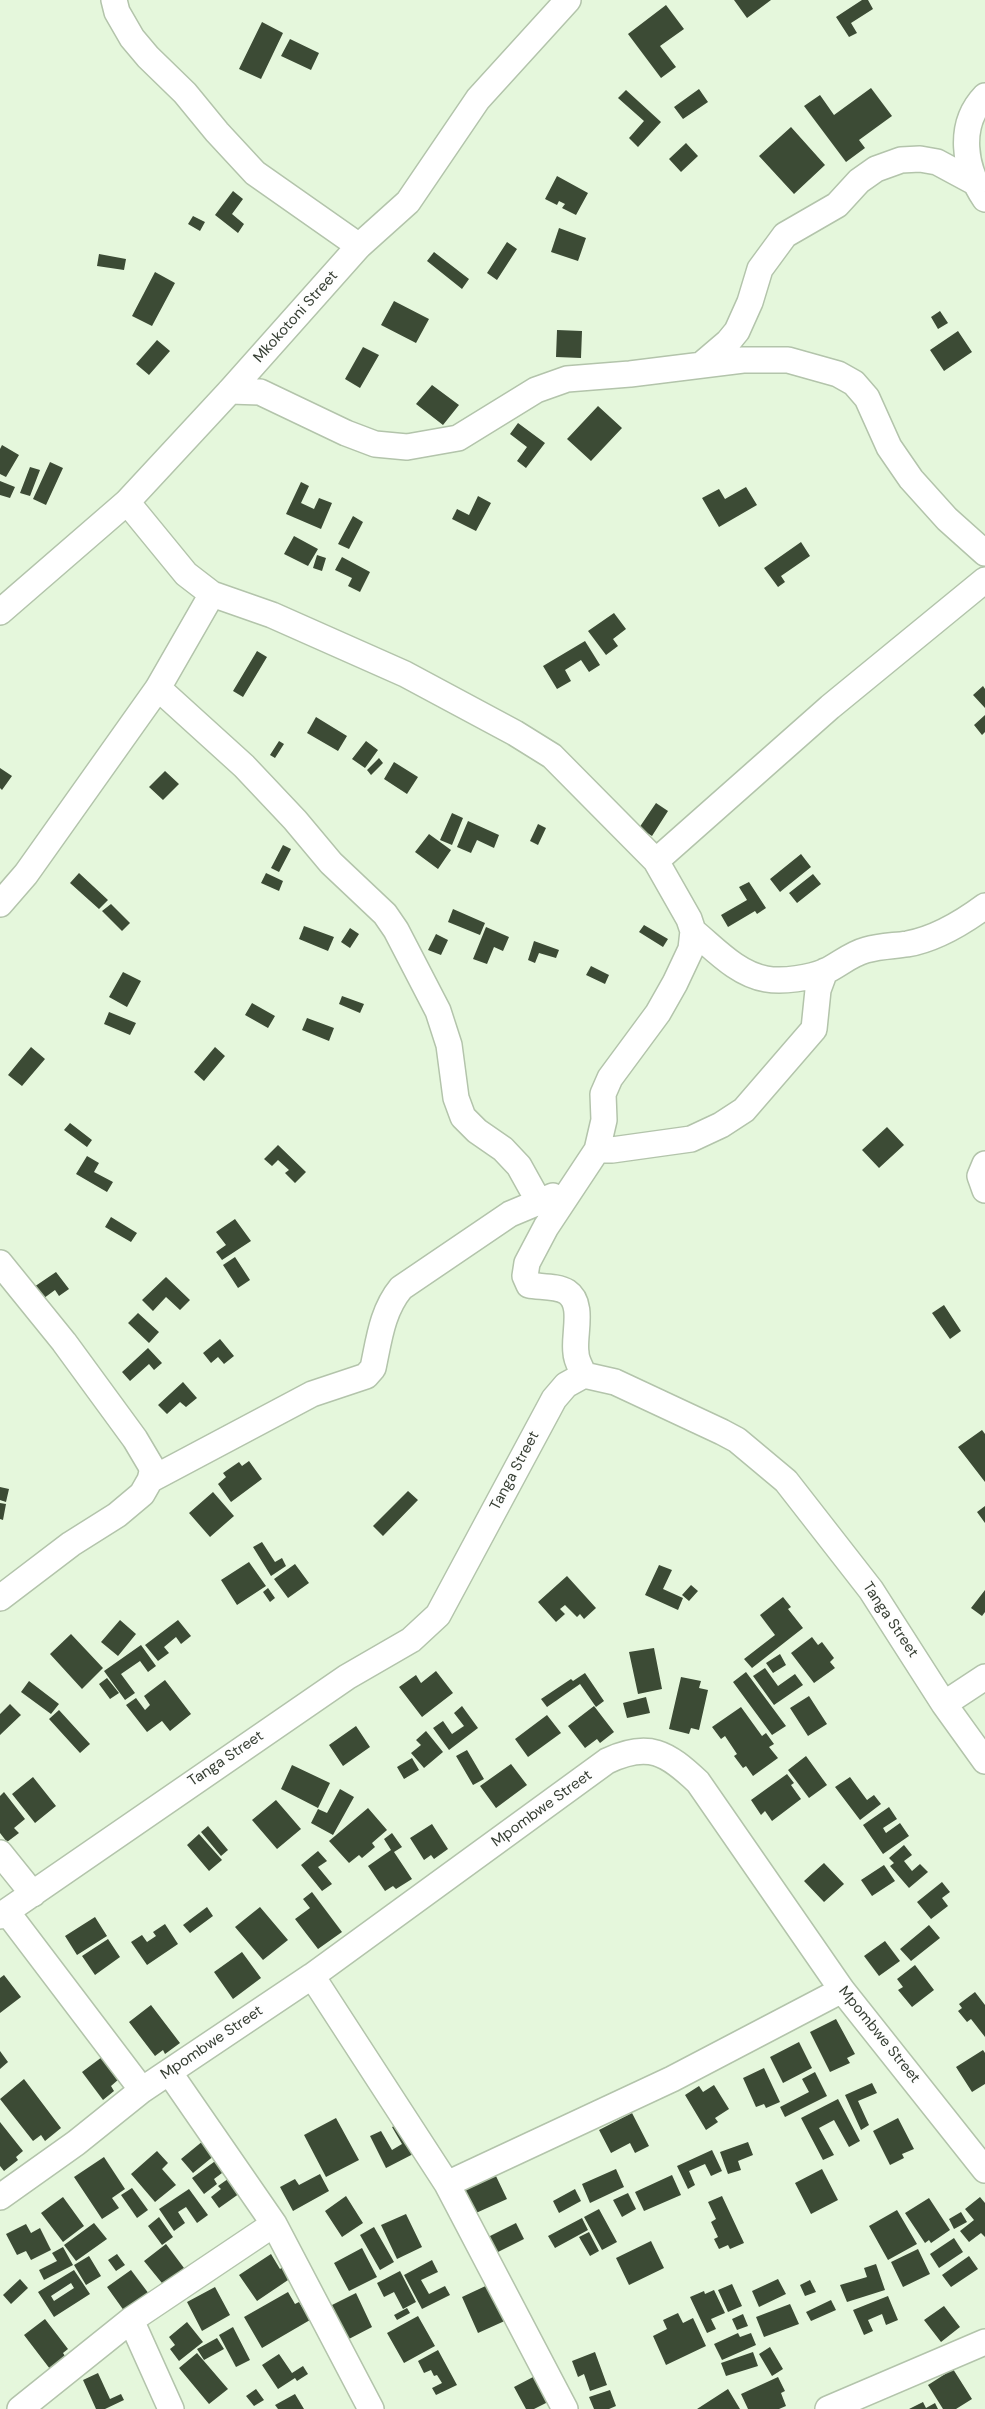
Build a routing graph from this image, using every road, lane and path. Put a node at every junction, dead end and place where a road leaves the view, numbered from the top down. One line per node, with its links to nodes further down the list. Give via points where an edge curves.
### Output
1 (114, 0): 5 (street, via 132,38 186,92 255,173)
2 (568, 0): 5 (street, Mkokotoni Street, via 478,99 408,202)
3 (985, 96): 4 (street, via 968,122 965,149)
4 (981, 191): 6 (street, via 937,162 901,160 876,169 859,181 837,205 785,235 760,269 737,331)
5 (359, 246): 7 (street, Mkokotoni Street)
6 (701, 365): 7 (street, via 567,379 536,390 458,438 407,447 375,444 260,392); 9 (street, via 743,360 788,360 838,374 854,383 867,398 889,448 911,478 947,519)
7 (230, 391): 8 (street, Mkokotoni Street)
8 (127, 502): 11 (street, via 186,574); 12 (street, Mkokotoni Street)
9 (985, 553)
10 (985, 580): 14 (street, via 830,707)
11 (212, 594): 13 (street); 14 (street, via 272,615 404,674 515,733 552,756)
12 (0, 612)
13 (158, 688): 15 (street, via 26,874); 23 (street, via 244,766 296,820 331,863 385,914 438,1011 449,1045 456,1098 463,1117 476,1131 503,1149 518,1166)
14 (656, 861): 17 (street)
15 (0, 904)
16 (985, 906): 18 (street, via 938,935 908,944 864,950)
17 (693, 931): 18 (street, via 736,966 759,977 782,980); 19 (street, via 691,949 675,983 658,1013 610,1078 604,1094 604,1120)
18 (825, 971): 19 (street, via 818,990 814,1029 744,1110 691,1139)
19 (597, 1150): 21 (street)
20 (985, 1164): 22 (street, via 980,1176)
21 (574, 1186): 23 (street); 25 (street, via 546,1227 527,1263 525,1276 528,1285 568,1292 574,1301 576,1356)
22 (985, 1190)
23 (539, 1202): 26 (street, via 510,1214 401,1288 386,1310 370,1373 312,1394)
24 (0, 1262): 26 (street, via 135,1439 151,1466)
25 (584, 1375): 29 (street, Tanga Street, via 615,1382 722,1432 737,1440 786,1482 871,1590); 32 (street, Tanga Street, via 566,1386 554,1399 438,1615 410,1640 331,1688)
26 (150, 1480): 27 (street, via 142,1494 117,1515 71,1544)
27 (0, 1598)
28 (985, 1677): 29 (street)
29 (944, 1704): 30 (street, Tanga Street)
30 (985, 1761)
31 (0, 1853): 32 (street)
32 (33, 1894): 33 (street, Tanga Street)
33 (4, 1914): 37 (street)
34 (312, 1976): 35 (street, Mpombwe Street, via 607,1761 627,1752 648,1751 673,1759 698,1782); 36 (street, Mpombwe Street); 39 (street)
35 (842, 1990): 38 (street, Mpombwe Street); 39 (street, via 672,2079)
36 (169, 2072): 37 (street, Mpombwe Street); 41 (street)
37 (142, 2090): 40 (street, Mpombwe Street, via 76,2143)
38 (985, 2170)
39 (447, 2184): 47 (street)
40 (0, 2197)
41 (274, 2224): 42 (street); 46 (street)
42 (131, 2320): 44 (street); 45 (street)
43 (985, 2342): 48 (street)
44 (20, 2409)
45 (171, 2409)
46 (371, 2409)
47 (565, 2409)
48 (828, 2409)

